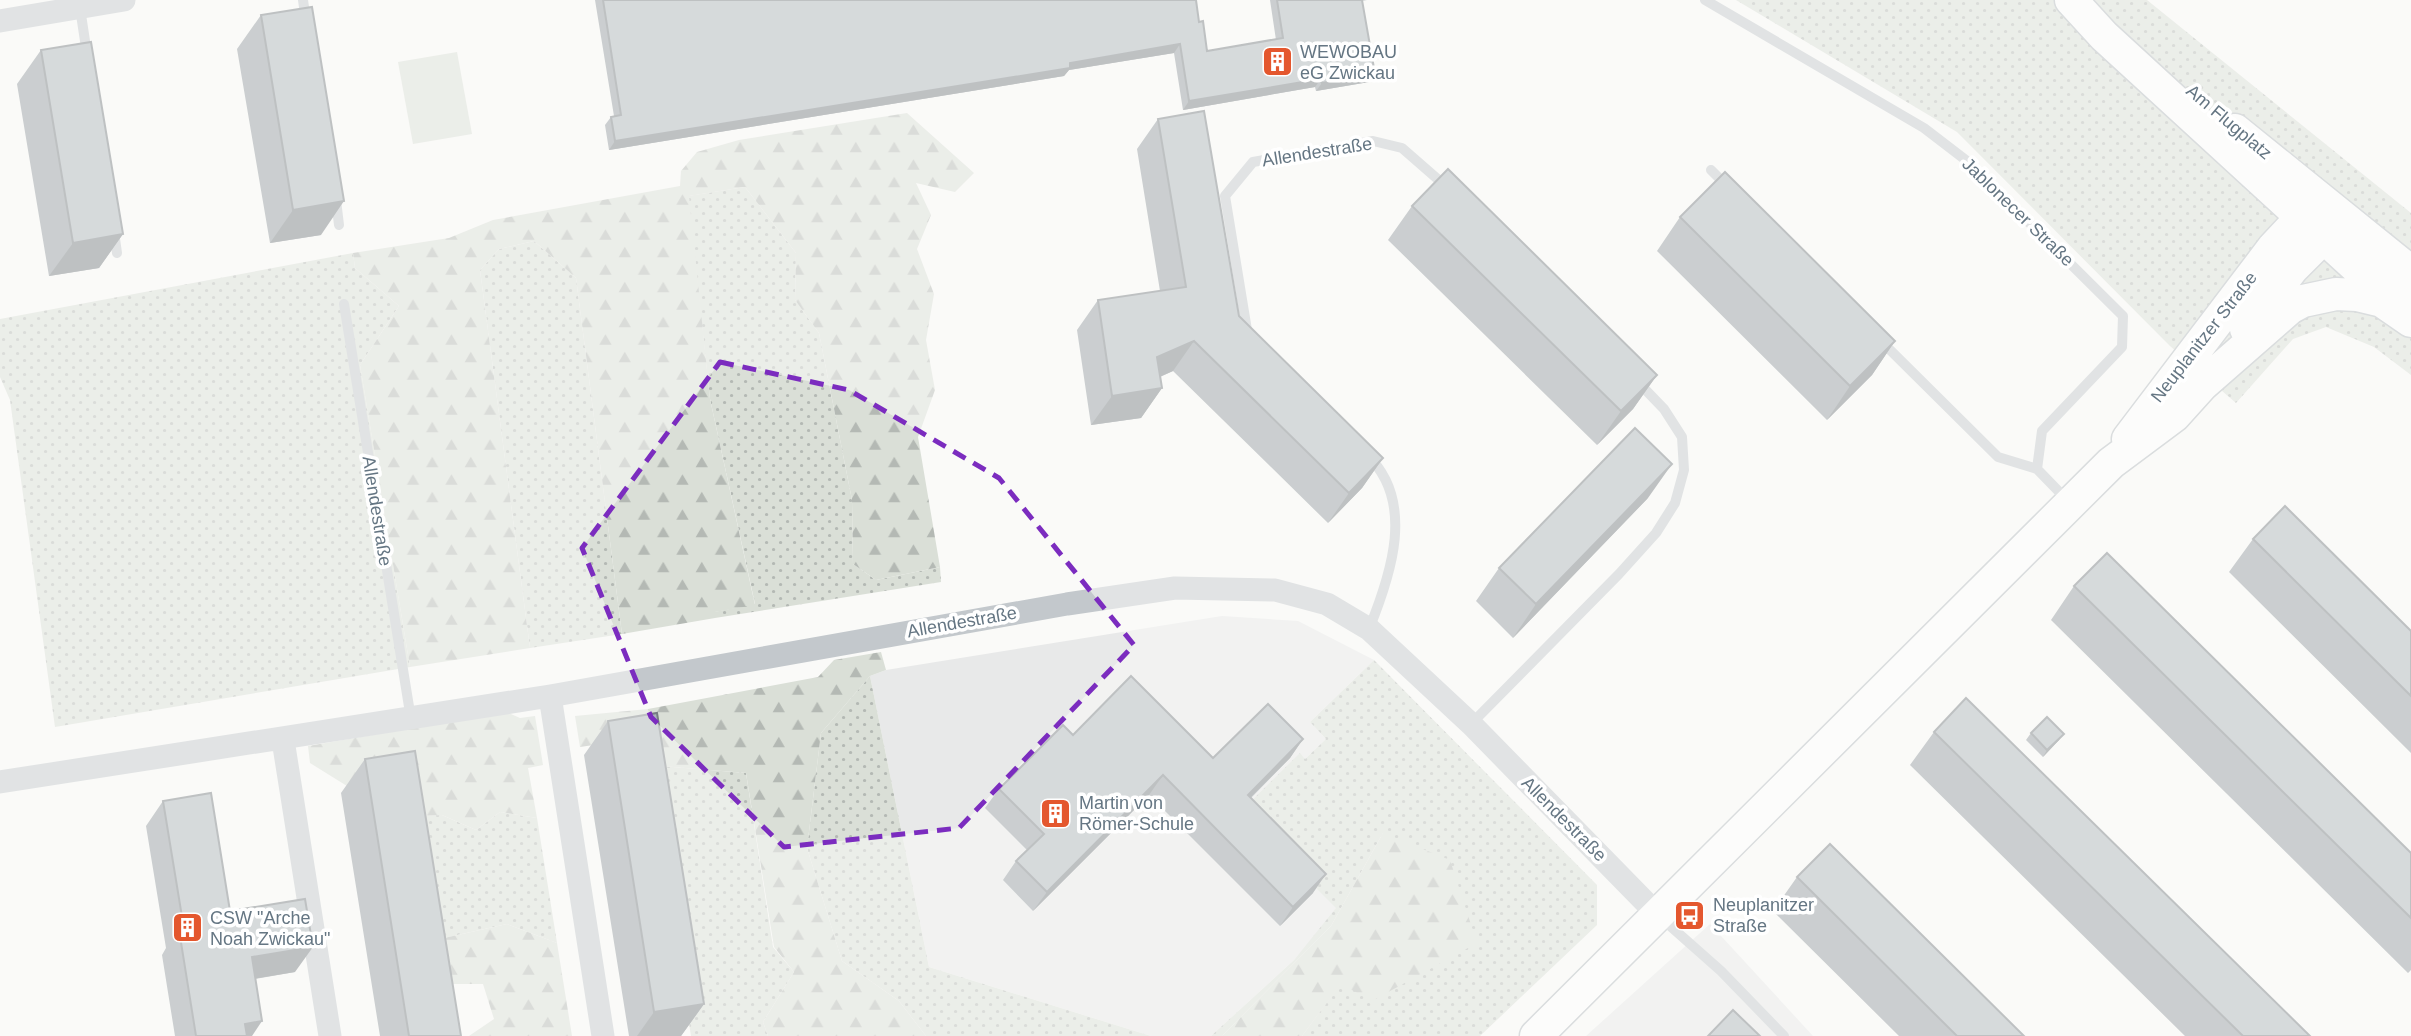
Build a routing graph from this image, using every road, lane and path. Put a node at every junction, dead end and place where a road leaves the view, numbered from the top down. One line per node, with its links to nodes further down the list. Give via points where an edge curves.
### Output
1 (124, 0): 6 (street)
2 (303, 0): 8 (lane)
3 (1705, 0): 28 (lane, Jablonecer Straße, via 1924,128 1966,161 2123,316 2122,348 2042,431)
4 (2071, 0): 14 (street, Am Flugplatz, via 2104,36)
5 (2080, 0): 14 (street, Am Flugplatz, via 2130,37 2236,131)
6 (80, 8): 7 (street); 9 (lane)
7 (0, 21)
8 (310, 40)
9 (88, 62)
10 (1711, 170): 12 (lane)
11 (334, 186): 15 (lane)
12 (1735, 194)
13 (1461, 201): 23 (lane, Allendestraße, via 1402,148 1373,141 1253,162 1225,196)
14 (2323, 216): 18 (street, Am Flugplatz, via 2376,245); 20 (street, via 2355,266); 25 (street, Neuplanitzer Straße, via 2292,269); 27 (street, Neuplanitzer Straße, via 2273,248)
15 (339, 225)
16 (113, 226): 17 (lane)
17 (117, 253)
18 (2411, 272)
19 (344, 304): 32 (lane, Allendestraße)
20 (2411, 307)
21 (2411, 321): 25 (street, Neuplanitzer Straße, via 2382,301 2347,295 2313,298 2290,308)
22 (1872, 331): 28 (lane, via 1998,457)
23 (1250, 344)
24 (1625, 369): 33 (lane, via 1664,409 1682,437 1685,470 1675,503 1656,533 1619,574)
25 (2202, 385): 27 (street, Neuplanitzer Straße, via 2174,416)
26 (1354, 443): 30 (lane, via 1383,470 1395,506 1393,560)
27 (2111, 463): 29 (street, Neuplanitzer Straße)
28 (2037, 469): 29 (lane)
29 (2070, 503): 36 (street, Neuplanitzer Straße)
30 (1369, 629): 31 (street, Allendestraße, via 1327,604 1275,590 1175,588); 33 (street, Allendestraße)
31 (550, 696): 32 (street, Allendestraße); 38 (street)
32 (411, 719): 34 (street, Allendestraße)
33 (1471, 724): 36 (street, Allendestraße)
34 (283, 740): 35 (street, Allendestraße); 37 (street)
35 (0, 782)
36 (1656, 913): 39 (street, Neuplanitzer Straße); 40 (lane)
37 (330, 1036)
38 (603, 1036)
39 (1536, 1036)
40 (1784, 1036)

